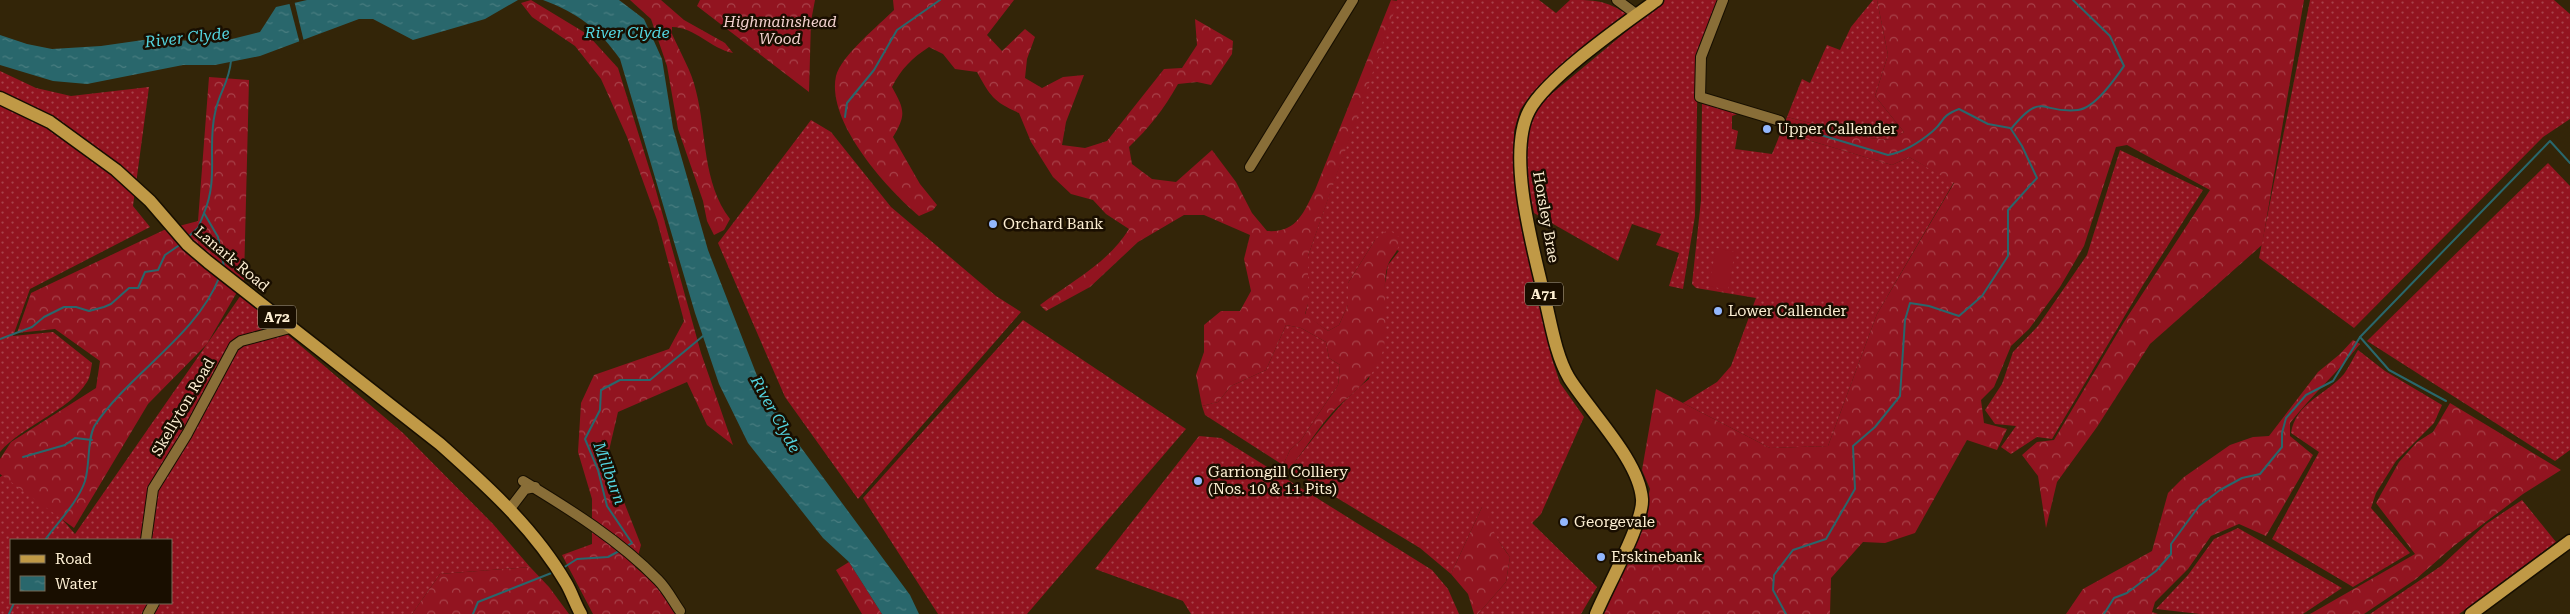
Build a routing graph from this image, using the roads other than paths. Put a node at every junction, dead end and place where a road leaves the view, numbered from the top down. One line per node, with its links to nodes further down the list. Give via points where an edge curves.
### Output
1 (1353, 0): 8 (street)
2 (1616, 0): 5 (street)
3 (1657, 0): 5 (main road, Horsley Brae / A71)
4 (1723, 0): 7 (street, via 1701,57 1700,97)
5 (1636, 14): 17 (main road, Horsley Brae / A71, via 1543,92 1529,110 1521,139 1520,158 1528,224 1566,373 1634,468 1640,483 1643,502 1638,521)
6 (0, 98): 9 (main road, Lanark Road / A72, via 50,122 116,170 150,201 188,245)
7 (1780, 121)
8 (1250, 167)
9 (290, 328): 12 (main road, Lanark Road / A72, via 440,444); 13 (street, Skellyton Road, via 241,341 234,346 153,489)
10 (523, 481): 11 (street)
11 (534, 488): 12 (street, via 525,489); 15 (street, via 568,508 632,556 660,582)
12 (509, 510): 16 (main road, Lanark Road / A72, via 544,551 566,583)
13 (146, 539)
14 (2570, 541): 18 (main road)
15 (680, 611)
16 (581, 614)
17 (1596, 614)
18 (2471, 614)

